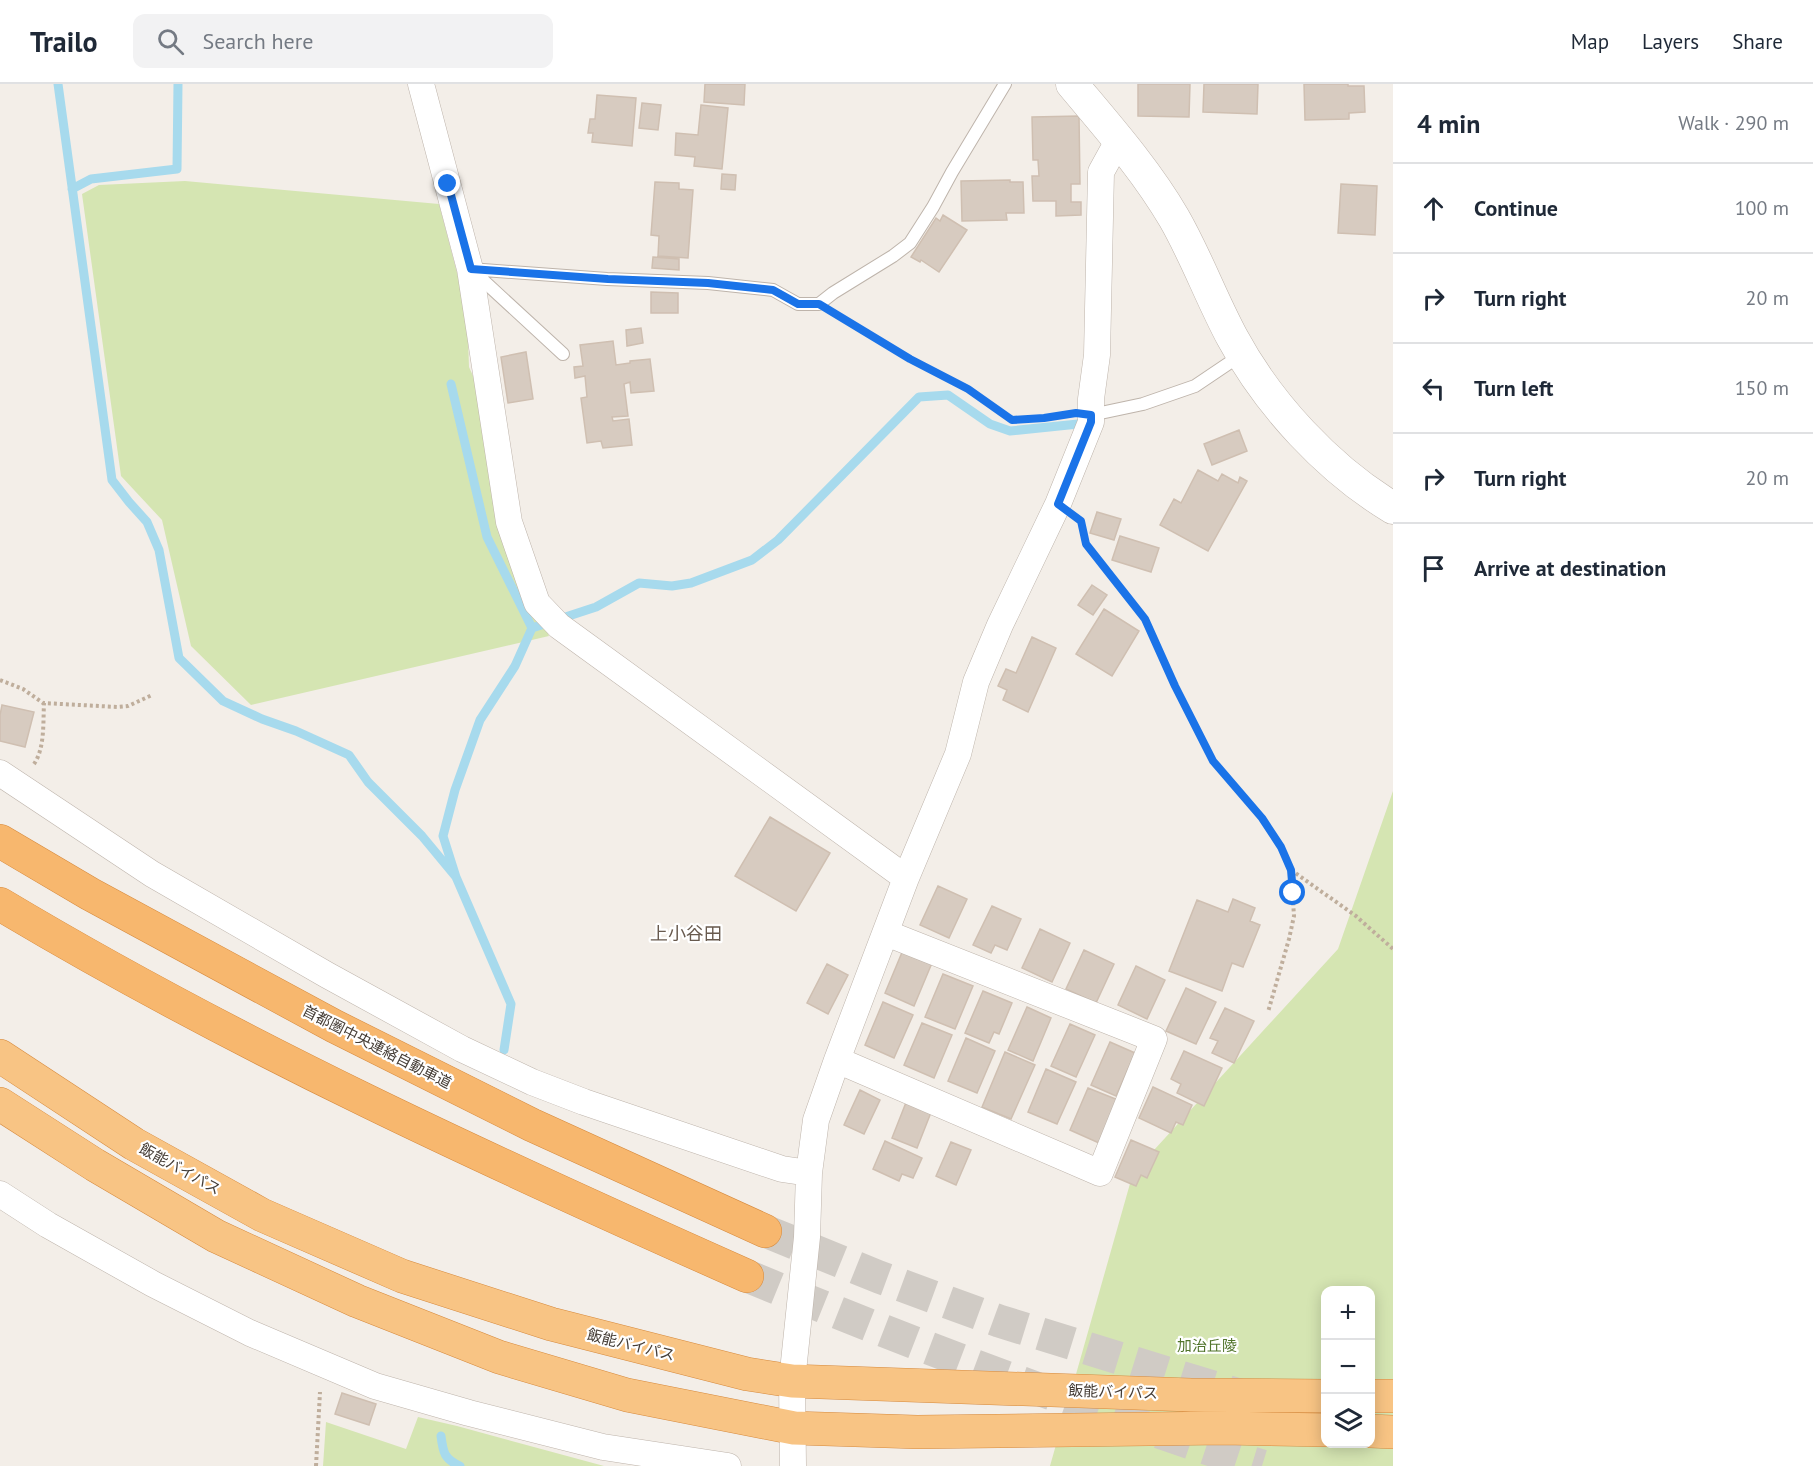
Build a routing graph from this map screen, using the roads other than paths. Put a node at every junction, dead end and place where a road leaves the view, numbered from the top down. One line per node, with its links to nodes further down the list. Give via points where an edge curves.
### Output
1 (421, 84): 5 (street)
2 (1005, 84): 5 (lane, via 910,243 819,304 798,304 773,290 708,283)
3 (1072, 84): 4 (street)
4 (1118, 141): 7 (street, via 1149,179 1174,219); 8 (street, via 1101,172 1097,355)
5 (471, 269): 6 (lane); 12 (street, via 509,522 537,603 559,626)
6 (563, 354)
7 (1242, 354): 8 (lane, via 1195,386 1143,404); 9 (street, via 1303,435 1346,474)
8 (1091, 415): 12 (street, via 1058,504 976,682 958,754)
9 (1393, 508)
10 (9, 779): 18 (street, via 152,874 462,1049 584,1102 782,1169)
11 (0, 841): 20 (highway, 首都圏中央連絡自動車道, via 334,1026 532,1125)
12 (906, 878): 14 (street)
13 (0, 904): 21 (highway, via 64,943 308,1073 514,1172)
14 (886, 933): 16 (street); 16 (street, via 1154,1039 1100,1173)
15 (0, 1056): 22 (highway, 飯能バイパス, via 134,1143 262,1215 402,1276 551,1324 747,1374)
16 (837, 1060): 18 (street, via 816,1120)
17 (0, 1104): 26 (highway, via 216,1236 357,1301 499,1357 627,1395)
18 (809, 1173): 22 (street, via 807,1237)
19 (0, 1194): 30 (street, via 153,1284 250,1333 375,1386 603,1447)
20 (765, 1231)
21 (747, 1276)
22 (792, 1381): 23 (highway, 飯能バイパス); 26 (street)
23 (1321, 1396)
24 (1375, 1396): 25 (highway)
25 (1393, 1396)
26 (794, 1428): 27 (highway, via 917,1432); 31 (street)
27 (1321, 1430)
28 (1375, 1431): 29 (highway)
29 (1393, 1431)
30 (728, 1466)
31 (793, 1466)

